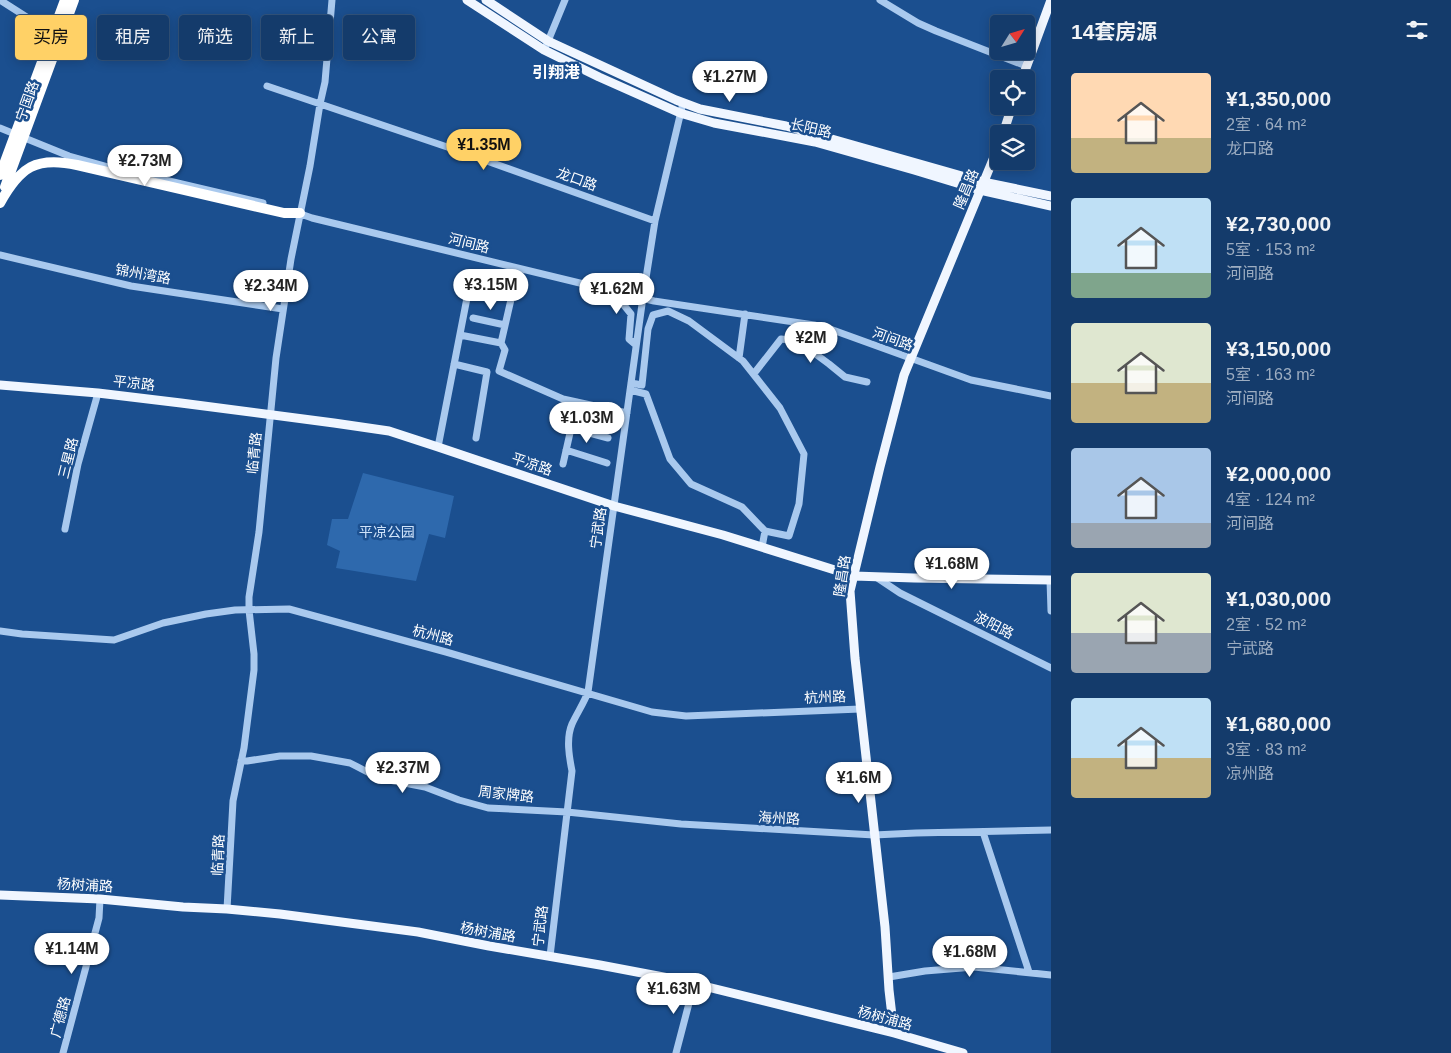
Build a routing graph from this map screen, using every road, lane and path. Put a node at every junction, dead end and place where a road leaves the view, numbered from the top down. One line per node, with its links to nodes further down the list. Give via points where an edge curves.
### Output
1 (0, 0): 10 (street)
2 (64, 0): 11 (main road, 宁国路); 26 (highway)
3 (76, 0): 23 (main road, 宁国路); 29 (highway)
4 (332, 0): 19 (street, 临青路)
5 (467, 0): 13 (main road, 长阳路)
6 (486, 0): 12 (main road, 长阳路)
7 (565, 0): 12 (street)
8 (880, 0): 15 (street, via 918,23)
9 (1051, 0): 15 (main road)
10 (23, 15)
11 (57, 15)
12 (548, 41): 13 (street); 18 (main road, 长阳路)
13 (544, 50): 20 (main road, 长阳路)
14 (39, 60): 22 (main road, 宁国路)
15 (1026, 66): 16 (main road)
16 (1025, 70)
17 (267, 86): 19 (street, 龙口路)
18 (683, 103): 20 (street, 宁武路); 27 (main road, 长阳路, via 786,126)
19 (320, 104): 32 (street, 临青路); 33 (street, 龙口路)
20 (680, 112): 27 (main road, 长阳路, via 714,123 815,142); 33 (street, 宁武路)
21 (0, 128): 22 (street, 河间路)
22 (11, 132): 23 (street, 河间路); 24 (main road, 宁国路)
23 (27, 140): 31 (main road, 宁国路); 32 (street, 河间路, via 107,167)
24 (0, 164)
25 (990, 167): 27 (main road, 隆昌路)
26 (0, 175)
27 (982, 186): 28 (main road, 长阳路); 30 (main road, 长阳路); 47 (main road, 隆昌路)
28 (1051, 196)
29 (0, 201): 32 (highway, via 21,173 36,165 54,162 284,213)
30 (1051, 206)
31 (0, 211)
32 (300, 213): 36 (street, 河间路); 39 (street, 临青路)
33 (655, 221): 38 (street, 宁武路)
34 (0, 255): 39 (street, 锦州湾路, via 130,286)
35 (515, 282): 42 (street)
36 (602, 289): 38 (street, 河间路); 45 (street, via 601,295 618,299 631,314 629,340)
37 (467, 298): 43 (street)
38 (643, 298): 40 (street, 河间路); 45 (street, 宁武路)
39 (283, 309): 57 (street, 临青路)
40 (745, 314): 46 (street); 47 (street, 河间路, via 814,325)
41 (474, 318): 42 (street)
42 (505, 324): 44 (street)
43 (460, 335): 44 (street); 48 (street)
44 (500, 343): 55 (street, via 505,350 499,370 563,399)
45 (636, 345): 52 (street, 宁武路)
46 (739, 358): 52 (street, via 689,321 668,311 653,315 648,329 642,385); 67 (street, via 780,408 804,454 799,504 789,536)
47 (910, 359): 54 (street, 河间路, via 971,380); 69 (main road, 隆昌路, via 899,391)
48 (454, 364): 59 (street, via 487,372); 61 (street)
49 (756, 371): 50 (street, via 781,339 798,341 844,378)
50 (867, 382)
51 (0, 385): 53 (main road, 平凉路)
52 (630, 387): 56 (street, 宁武路); 67 (street, via 646,394 670,459 691,484 742,507)
53 (98, 393): 57 (main road, 平凉路); 66 (street, 三星路, via 78,464)
54 (1051, 396)
55 (577, 402): 56 (street); 58 (street)
56 (627, 413): 65 (street, 宁武路)
57 (271, 415): 61 (main road, 平凉路, via 389,432); 72 (street, 临青路)
58 (572, 428): 60 (street); 62 (street)
59 (476, 438)
60 (608, 438)
61 (438, 447): 65 (main road, 平凉路)
62 (566, 450): 63 (street); 64 (street)
63 (607, 463)
64 (563, 464)
65 (614, 506): 68 (main road, 平凉路); 76 (street, 宁武路)
66 (65, 529)
67 (765, 531): 68 (street)
68 (762, 547): 69 (main road, 平凉路)
69 (854, 576): 70 (main road, 平凉路); 77 (main road, 隆昌路, via 850,596)
70 (873, 576): 71 (main road, 平凉路); 75 (street, 波阳路, via 900,593)
71 (1051, 580): 73 (street)
72 (248, 610): 74 (street, 杭州路, via 163,622 114,640); 76 (street, 杭州路, via 289,609); 78 (street, 临青路, via 254,670)
73 (1051, 611)
74 (0, 631)
75 (1051, 668)
76 (588, 692): 77 (street, 杭州路, via 652,712 686,716); 79 (street, 宁武路, via 570,734 572,771)
77 (860, 709): 82 (main road, 隆昌路)
78 (241, 761): 79 (street, 周家牌路, via 311,756 350,764 379,778 425,786 488,808); 85 (street, 临青路, via 233,801)
79 (567, 812): 82 (street, 海州路, via 709,826); 86 (street, 宁武路)
80 (1051, 830): 81 (street, 海州路)
81 (983, 832): 82 (street, 海州路); 87 (street)
82 (874, 836): 89 (main road, 隆昌路)
83 (0, 895): 84 (main road, 杨树浦路)
84 (100, 899): 85 (main road, 杨树浦路); 92 (street, 广德路, via 99,918)
85 (227, 910): 86 (main road, 杨树浦路, via 418,932)
86 (550, 956): 90 (main road, 杨树浦路)
87 (1029, 972): 88 (street); 89 (street, via 965,967)
88 (1051, 975)
89 (889, 977): 91 (main road, 隆昌路)
90 (694, 984): 91 (main road, 杨树浦路); 93 (street)
91 (894, 1034): 94 (main road, 杨树浦路)
92 (63, 1053)
93 (676, 1053)
94 (963, 1053)

